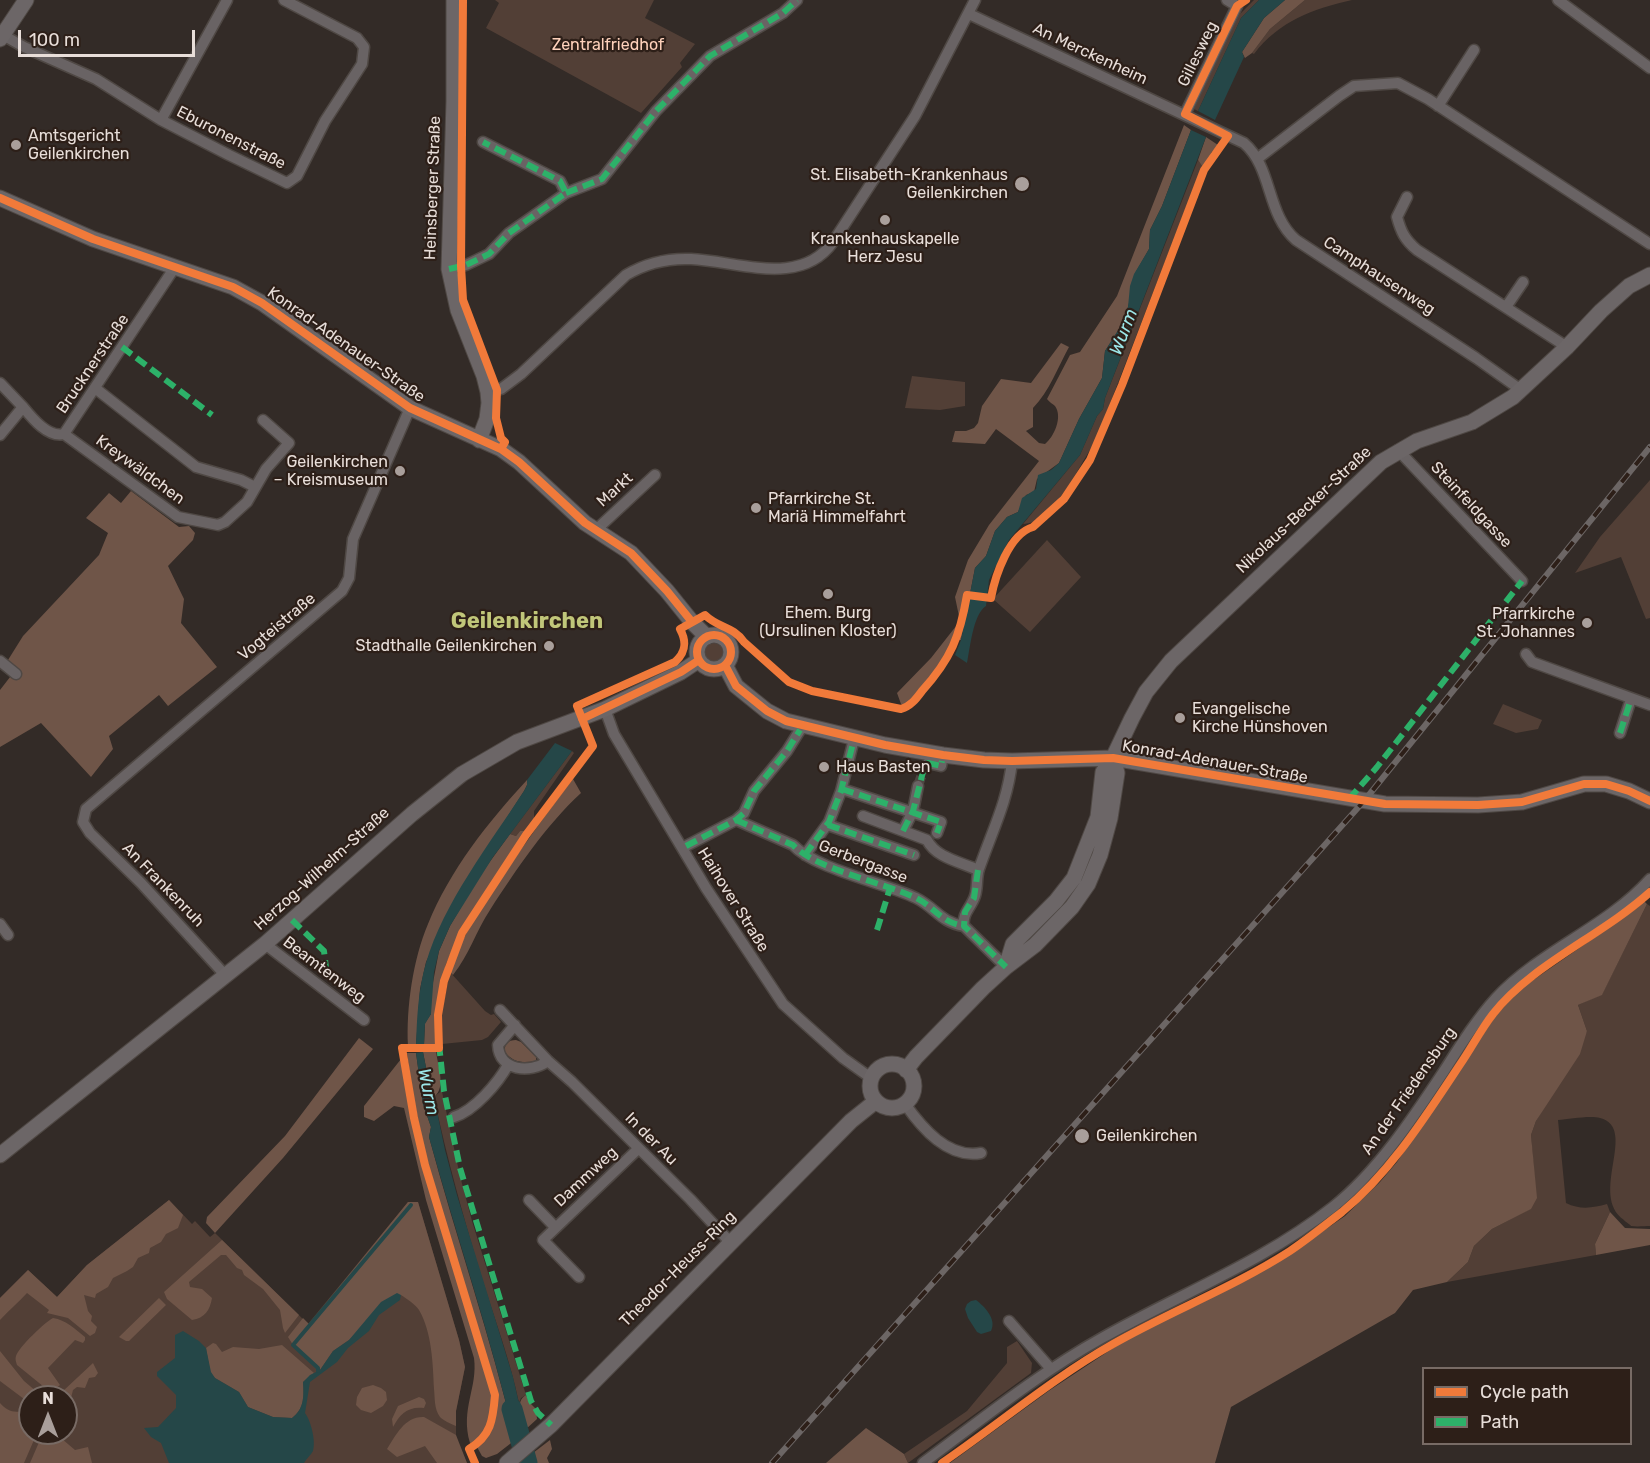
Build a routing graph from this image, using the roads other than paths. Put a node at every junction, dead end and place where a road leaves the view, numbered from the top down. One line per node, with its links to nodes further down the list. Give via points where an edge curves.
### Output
1 (26, 0): 10 (street)
2 (227, 0): 15 (street)
3 (284, 0): 15 (street, Eburonenstraße, via 357,38 365,51 362,64 292,181 279,180)
4 (454, 0): 23 (street, Heinsberger Straße)
5 (797, 0): 18 (street, via 783,13 710,56 656,111 602,180)
6 (975, 0): 9 (street)
7 (1227, 0): 14 (street, Gillesweg, via 1237,6)
8 (1558, 0): 12 (street)
9 (969, 14): 14 (street, An Merckenheim); 31 (street, via 915,116 830,246 810,263 770,268 691,259 643,265 626,275 521,374 501,389)
10 (1, 37): 15 (street, Eburonenstraße, via 96,79)
11 (1474, 50): 13 (street)
12 (1650, 68)
13 (1438, 106): 17 (street, via 1398,83 1354,86); 21 (street)
14 (1187, 115): 17 (street, An Merckenheim, via 1244,143)
15 (161, 120)
16 (483, 142): 18 (street, via 560,181)
17 (1257, 159): 30 (street, Camphausenweg, via 1278,217 1296,240)
18 (566, 193): 23 (street, via 509,233 489,254)
19 (1407, 197): 26 (street, via 1397,217 1407,241)
20 (0, 198): 22 (street, Konrad-Adenauer-Straße, via 93,239)
21 (1650, 244)
22 (175, 267): 29 (street, Brucknerstraße); 33 (street, Konrad-Adenauer-Straße, via 233,287 262,303)
23 (449, 269): 31 (street, Heinsberger Straße, via 458,310)
24 (1650, 275): 27 (street, Nikolaus-Becker-Straße, via 1629,286)
25 (1523, 282): 26 (street)
26 (1506, 307): 27 (street)
27 (1567, 347): 30 (street, Nikolaus-Becker-Straße)
28 (0, 383): 32 (street, Brucknerstraße)
29 (94, 388): 35 (street, Brucknerstraße); 40 (street, via 196,467)
30 (1521, 390): 38 (street, Nikolaus-Becker-Straße, via 1472,422)
31 (488, 392): 37 (street, Heinsberger Straße, via 487,419)
32 (23, 407): 35 (street, Brucknerstraße, via 52,433); 36 (street)
33 (410, 408): 37 (street, Konrad-Adenauer-Straße); 63 (street, Vogteistraße, via 353,539 349,578 342,591)
34 (263, 420): 40 (street, via 289,443)
35 (64, 434): 40 (street, Kreywäldchen, via 178,517 221,524 247,502)
36 (0, 435)
37 (478, 440): 41 (street, Konrad-Adenauer-Straße, via 519,462 585,523)
38 (1398, 450): 42 (street, Steinfeldgasse); 55 (street, Nikolaus-Becker-Straße, via 1331,507 1171,661 1146,692)
39 (655, 475): 41 (street, Markt)
40 (255, 487)
41 (597, 529): 43 (street, Konrad-Adenauer-Straße, via 631,553)
42 (1522, 581)
43 (707, 637): 45 (street, via 697,649); 47 (street, via 721,637 729,644 731,653)
44 (1526, 654): 49 (street, via 1532,662)
45 (699, 660): 47 (street, via 711,669); 51 (street, Herzog-Wilhelm-Straße)
46 (0, 661): 48 (street)
47 (725, 665): 57 (street, Konrad-Adenauer-Straße, via 736,686 786,721 885,745 963,758)
48 (16, 674)
49 (1631, 699): 50 (street); 53 (street)
50 (1650, 705)
51 (605, 709): 77 (street, Herzog-Wilhelm-Straße, via 517,742 462,774); 86 (street, Haihover Straße, via 614,734 706,888 783,1004)
52 (800, 730): 65 (street)
53 (1620, 733)
54 (853, 743): 60 (street)
55 (1113, 758): 57 (street, Konrad-Adenauer-Straße); 61 (street, Konrad-Adenauer-Straße, via 1385,804 1522,802 1584,784 1606,784); 78 (street, via 1117,773 1110,819 1088,884 1072,907 1035,945)
56 (942, 761): 58 (street, via 941,766 928,763)
57 (1012, 761): 72 (street, via 1010,785)
58 (924, 768)
59 (918, 786): 62 (street)
60 (842, 789): 62 (street); 66 (street)
61 (1650, 801)
62 (913, 811): 67 (street); 68 (street, via 941,822)
63 (84, 814): 79 (street, An Frankenruh, via 83,822 90,833)
64 (863, 816): 67 (street)
65 (736, 820): 69 (street); 70 (street, Gerbergasse, via 794,844)
66 (828, 825): 70 (street); 71 (street)
67 (903, 831): 72 (street, via 927,840 939,854)
68 (937, 833)
69 (686, 846)
70 (805, 855): 75 (street, Gerbergasse, via 918,899 951,924)
71 (914, 855)
72 (978, 870): 75 (street)
73 (1650, 879): 98 (street, An der Friedensburg, via 1626,902 1524,971 1498,996 1475,1023 1388,1153 1335,1206 1257,1258 1101,1338)
74 (0, 924): 76 (street)
75 (964, 926): 78 (street, Gerbergasse)
76 (8, 935)
77 (265, 944): 79 (street, Herzog-Wilhelm-Straße); 81 (street, Beamtenweg)
78 (1006, 967): 85 (street)
79 (226, 976): 92 (street, Herzog-Wilhelm-Straße)
80 (500, 1010): 82 (street, In der Au)
81 (364, 1020)
82 (514, 1025): 83 (street, In der Au); 84 (street, via 498,1045)
83 (548, 1061): 84 (street, via 528,1069); 90 (street, In der Au)
84 (508, 1065): 89 (street, via 494,1086 462,1114)
85 (906, 1070): 86 (street, via 886,1065); 88 (street, via 914,1084)
86 (871, 1078): 87 (street, via 871,1093)
87 (876, 1101): 88 (street, via 893,1108); 95 (street, Theodor-Heuss-Ring)
88 (905, 1104): 91 (street, via 939,1141 958,1152)
89 (454, 1116)
90 (638, 1149): 94 (street, Dammweg); 95 (street, In der Au)
91 (981, 1153)
92 (0, 1155)
93 (529, 1200): 94 (street, Dammweg)
94 (555, 1227): 96 (street, Dammweg, via 543,1240)
95 (730, 1242): 99 (street, Theodor-Heuss-Ring)
96 (579, 1277)
97 (1009, 1321): 98 (street)
98 (1050, 1369): 100 (street, An der Friedensburg)
99 (507, 1463)
100 (923, 1463)

